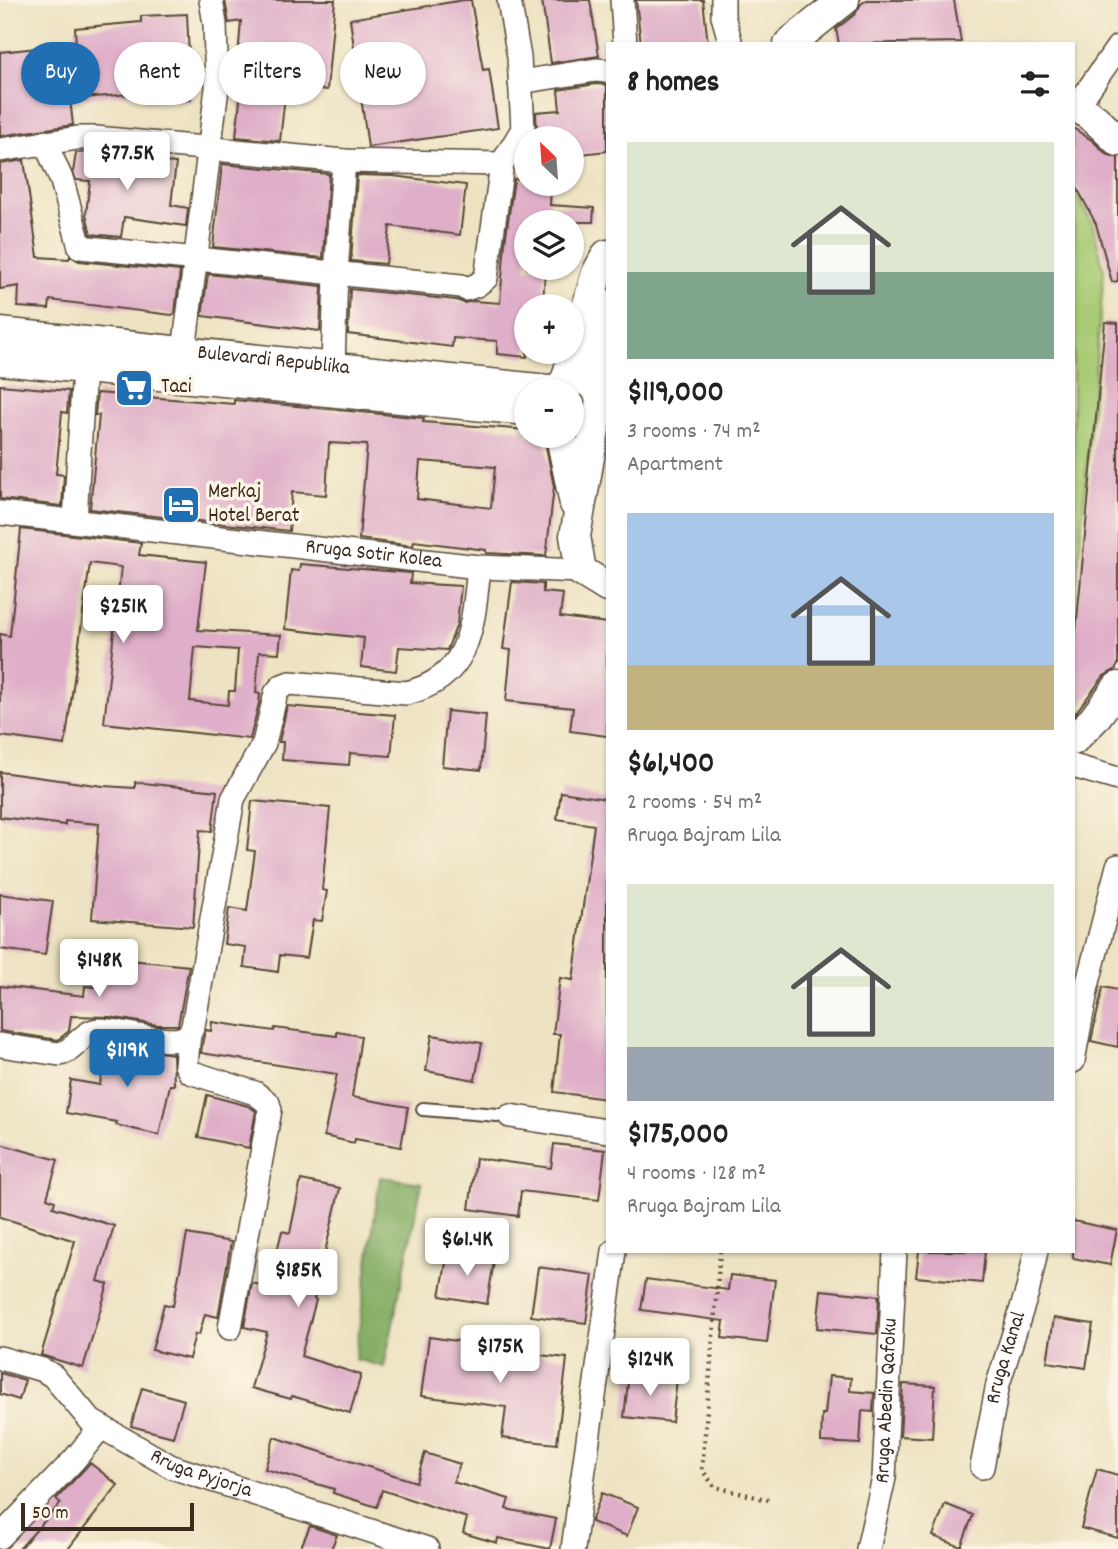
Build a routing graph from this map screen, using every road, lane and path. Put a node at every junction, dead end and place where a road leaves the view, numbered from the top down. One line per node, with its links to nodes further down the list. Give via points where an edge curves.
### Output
1 (211, 0): 15 (street, via 218,65)
2 (509, 0): 11 (street)
3 (622, 0): 6 (street)
4 (723, 0): 7 (street)
5 (844, 0): 8 (street)
6 (625, 42)
7 (730, 42)
8 (792, 42)
9 (1118, 47): 12 (street)
10 (606, 71): 11 (street)
11 (520, 82): 18 (street, via 523,129)
12 (1075, 104): 13 (street)
13 (1118, 141)
14 (45, 142): 15 (street, via 96,138); 16 (street); 19 (street, via 62,181 80,247)
15 (211, 149): 17 (street); 19 (street)
16 (0, 150)
17 (344, 161): 18 (street); 21 (street)
18 (502, 164): 21 (street, via 486,278 477,285 466,289)
19 (197, 259): 21 (street); 23 (street)
20 (602, 264): 27 (street); 31 (street)
21 (336, 274): 25 (street)
22 (0, 333): 23 (street, Bulevardi Republika)
23 (184, 351): 25 (street, Bulevardi Republika)
24 (0, 360): 26 (street, Bulevardi Republika)
25 (333, 366): 29 (street, Bulevardi Republika)
26 (84, 368): 30 (street, Bulevardi Republika); 34 (street)
27 (559, 378)
28 (584, 380): 31 (street, Bulevardi Republika, via 596,388)
29 (514, 383)
30 (514, 409)
31 (590, 414): 35 (street)
32 (564, 448): 35 (street)
33 (0, 513): 34 (street, Rruga Sotir Kolea)
34 (75, 520): 36 (street, Rruga Sotir Kolea)
35 (579, 521): 37 (street, via 575,536)
36 (479, 567): 37 (street, Rruga Sotir Kolea); 44 (street, via 469,640 461,657 435,683 406,693 290,683 276,693 264,743 233,799)
37 (581, 571): 38 (street)
38 (606, 586)
39 (1118, 687): 40 (street)
40 (1075, 738)
41 (1075, 767): 42 (street)
42 (1118, 779)
43 (1118, 866): 46 (street)
44 (189, 1034): 45 (street, via 175,1040 98,1029 59,1054); 54 (street, via 186,1065 190,1072 263,1097 270,1110)
45 (0, 1045)
46 (1075, 1050)
47 (423, 1110): 48 (lane)
48 (510, 1116): 49 (street)
49 (606, 1131)
50 (614, 1253): 61 (street)
51 (720, 1253): 58 (path, via 702,1469 715,1486)
52 (895, 1253): 62 (street, Rruga Abedin Qafoku, via 884,1478)
53 (1036, 1253): 57 (street, Rruga Kanal, via 999,1384)
54 (230, 1328)
55 (0, 1357): 56 (street, Rruga Pyjorja, via 53,1376 83,1414)
56 (101, 1427): 59 (street); 60 (street, Rruga Pyjorja, via 185,1472)
57 (982, 1467)
58 (769, 1500)
59 (0, 1537)
60 (427, 1549)
61 (573, 1549)
62 (868, 1549)

